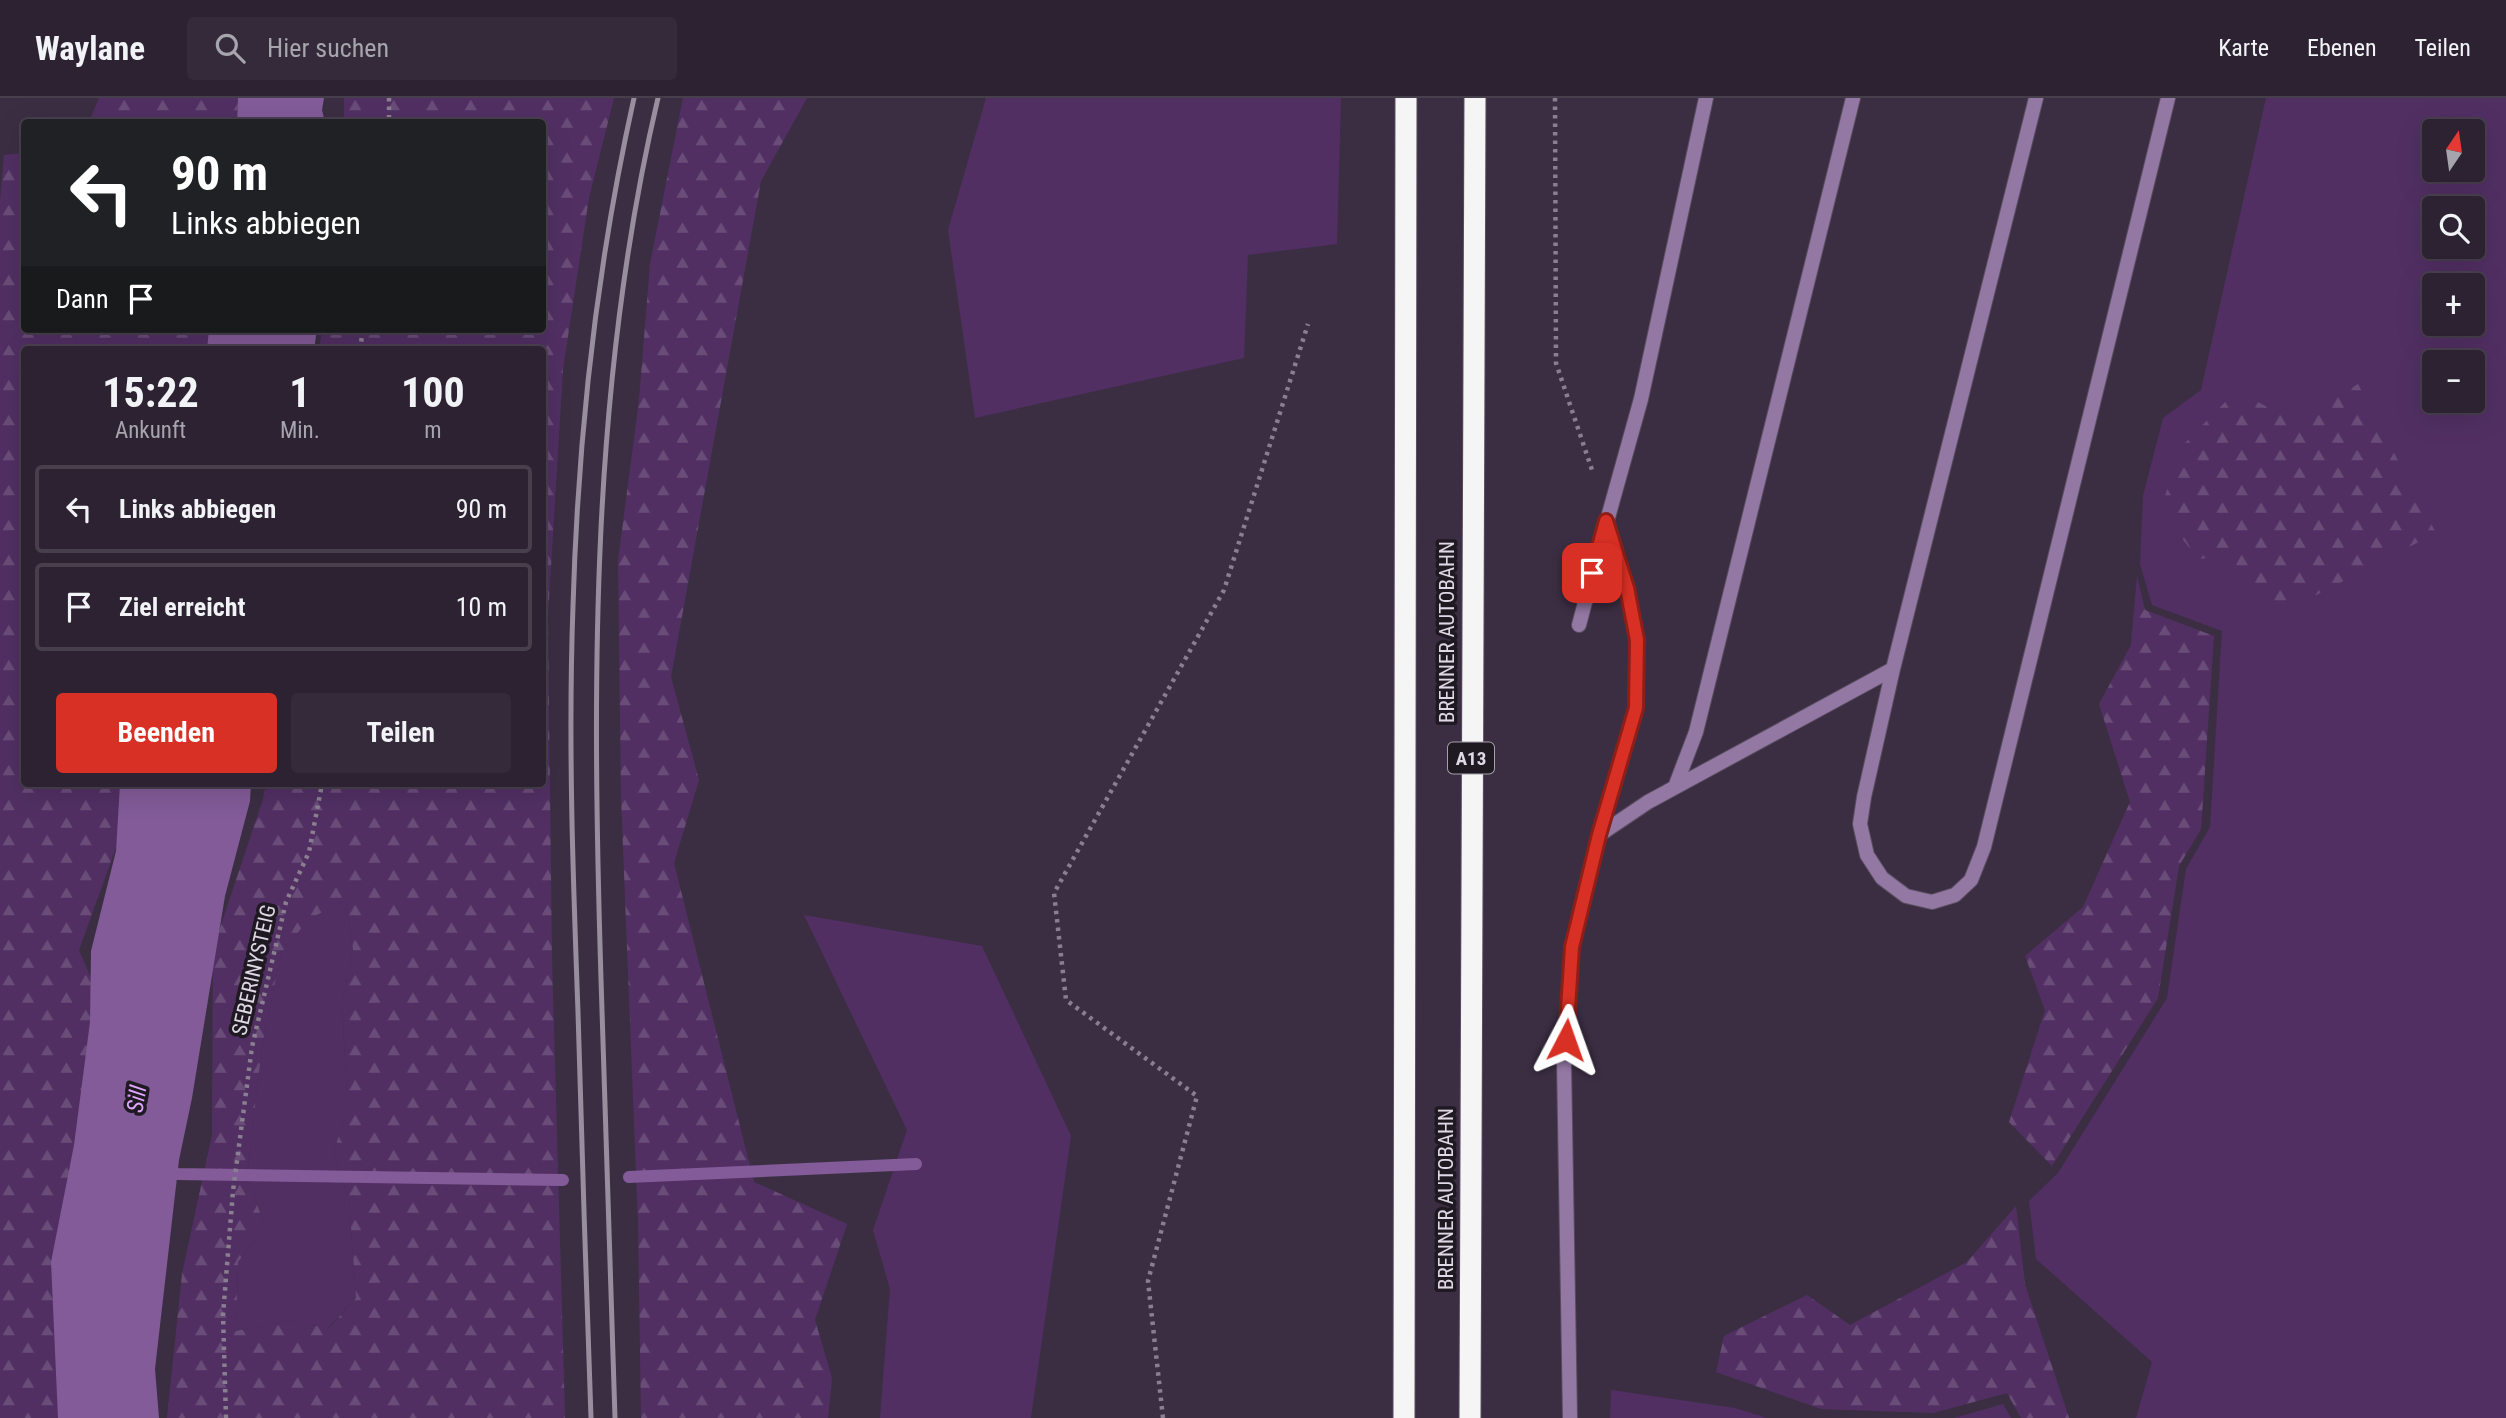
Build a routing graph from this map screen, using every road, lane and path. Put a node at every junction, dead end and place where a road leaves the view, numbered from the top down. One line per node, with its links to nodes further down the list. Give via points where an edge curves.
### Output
1 (389, 98): 9 (path)
2 (1406, 98): 20 (highway, BRENNER AUTOBAHN)
3 (1475, 98): 21 (highway, BRENNER AUTOBAHN / A13)
4 (1555, 98): 11 (path, via 1556,363)
5 (1706, 98): 12 (lane, via 1641,398)
6 (1853, 98): 16 (lane, via 1696,732)
7 (2035, 98): 14 (lane)
8 (2168, 98): 14 (lane, via 1984,847 1971,880 1955,895 1932,902 1906,896 1882,878 1867,855 1860,824)
9 (389, 119)
10 (1308, 324): 19 (path, via 1224,590 1054,893 1066,1000 1197,1096 1148,1281)
11 (1592, 472)
12 (1606, 521): 13 (lane); 17 (lane, via 1637,640 1636,708)
13 (1578, 625)
14 (1893, 669): 16 (lane)
15 (321, 787): 18 (path, SEBERINYSTEIG, via 309,852 286,902 252,1047 223,1315)
16 (1675, 787): 17 (lane)
17 (1599, 835): 22 (lane, via 1572,947 1564,1063)
18 (226, 1418)
19 (1163, 1418)
20 (1404, 1418)
21 (1470, 1418)
22 (1570, 1418)

